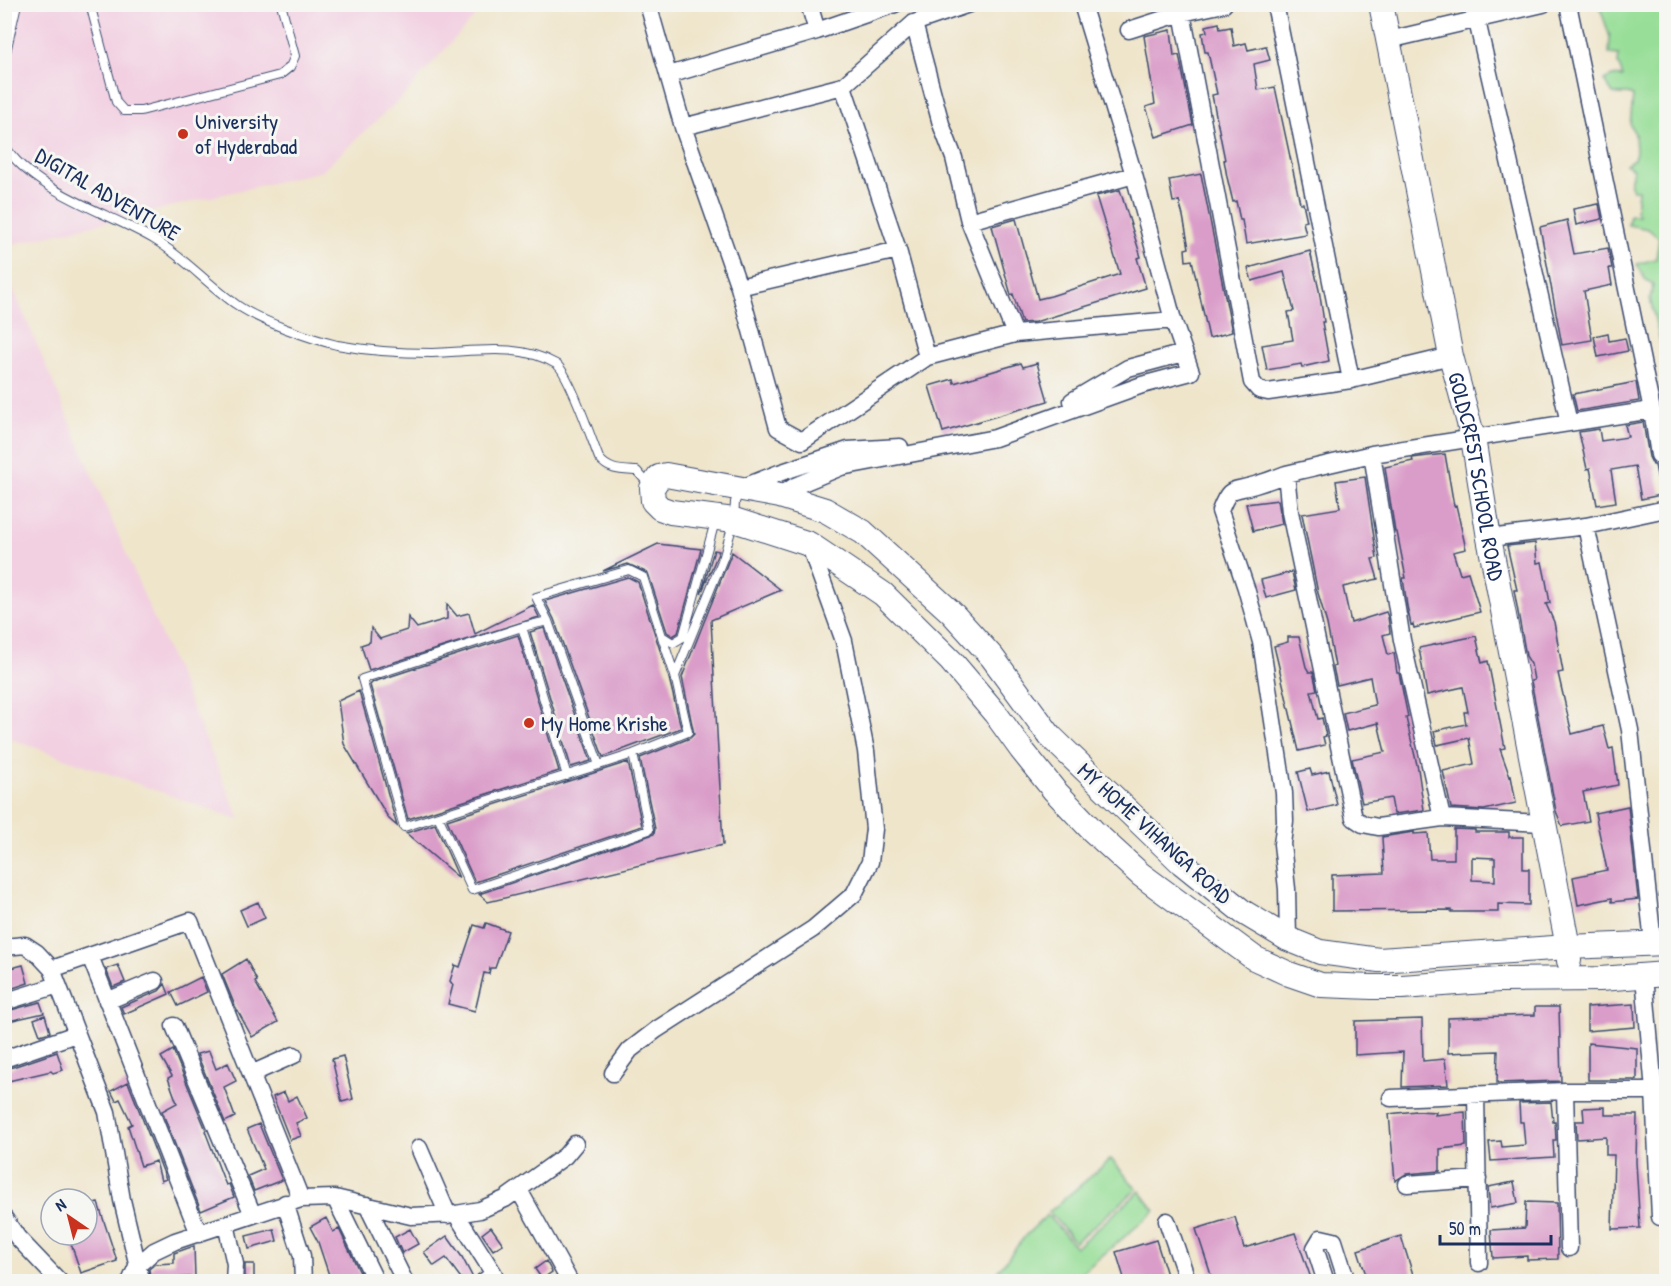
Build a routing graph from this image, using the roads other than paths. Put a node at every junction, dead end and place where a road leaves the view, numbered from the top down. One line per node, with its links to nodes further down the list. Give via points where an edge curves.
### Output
1 (17, 4): 20 (lane)
2 (90, 4): 3 (lane, via 116,102 124,111 141,111 280,75 295,56)
3 (281, 4)
4 (648, 4): 21 (street)
5 (809, 4): 18 (street)
6 (969, 4): 16 (street)
7 (1082, 4): 25 (street)
8 (1224, 4): 14 (street)
9 (1275, 4): 34 (street)
10 (1381, 4): 19 (street, GOLDCREST SCHOOL ROAD)
11 (1543, 4): 15 (street)
12 (1568, 4): 35 (street)
13 (887, 6): 18 (street)
14 (1182, 13): 17 (street); 34 (street, via 1252,382 1258,390 1268,392)
15 (1477, 21): 19 (street); 36 (street)
16 (914, 23): 22 (street); 26 (street)
17 (1129, 30)
18 (817, 31): 21 (street)
19 (1389, 40): 32 (street, GOLDCREST SCHOOL ROAD)
20 (4, 61)
21 (669, 75): 23 (street)
22 (843, 86): 23 (street); 27 (street)
23 (683, 127): 28 (street)
24 (4, 144): 41 (lane, DIGITAL ADVENTURE, via 31,174 152,238 176,253 238,306 292,332 337,345 387,352 499,349 543,357 560,366 604,465 614,470 637,471)
25 (1134, 175): 26 (street); 29 (street)
26 (969, 221): 30 (street)
27 (898, 250): 28 (street); 33 (street)
28 (739, 287): 33 (street, via 778,428 802,441)
29 (1173, 320): 30 (street); 31 (street)
30 (1015, 334): 33 (street)
31 (1184, 354): 42 (street, via 1128,368 1081,397 1030,418 921,447 848,450); 43 (street, via 1191,372 1142,385 994,438 842,467 810,478)
32 (1451, 356): 34 (street); 37 (street, GOLDCREST SCHOOL ROAD)
33 (927, 357)
34 (1351, 380)
35 (1652, 410): 36 (street); 39 (street)
36 (1569, 423): 37 (street)
37 (1473, 438): 38 (street); 47 (street, GOLDCREST SCHOOL ROAD)
38 (1372, 454): 40 (street); 57 (street, via 1402,640)
39 (1659, 455)
40 (1286, 474): 57 (street, via 1292,523 1354,818 1378,827); 59 (street, via 1235,488 1220,511 1263,653 1284,793 1282,844)
41 (652, 488): 42 (street, MY HOME VIHANGA ROAD, via 659,477 666,475); 45 (street, via 652,501 660,508)
42 (740, 489): 43 (street, MY HOME VIHANGA ROAD); 45 (lane)
43 (780, 496): 59 (street, MY HOME VIHANGA ROAD, via 825,510 863,532 952,613 992,657 1050,736 1182,863 1243,912)
44 (1666, 509): 46 (street)
45 (725, 519): 48 (street); 51 (lane, via 683,637 673,643); 52 (lane, via 724,556)
46 (1586, 526): 47 (street); 60 (street, via 1630,730)
47 (1489, 538): 58 (street, GOLDCREST SCHOOL ROAD)
48 (809, 544): 66 (street, via 883,594 951,661 1054,790 1093,831 1140,874 1254,958 1321,985 1402,987); 75 (street, via 844,640 864,740 874,829 870,862 854,894 813,929 656,1030 630,1050)
49 (548, 621): 50 (lane); 51 (lane, via 536,597 629,570 644,577); 54 (lane)
50 (522, 627): 55 (lane); 56 (lane, via 362,679 404,827)
51 (662, 636): 52 (lane)
52 (675, 676): 53 (lane, via 688,732)
53 (633, 754): 54 (lane); 56 (lane, via 650,830 472,890)
54 (599, 765): 55 (lane)
55 (567, 776): 56 (lane)
56 (438, 816)
57 (1442, 818): 58 (street)
58 (1544, 823): 61 (street, GOLDCREST SCHOOL ROAD)
59 (1288, 939): 61 (street, MY HOME VIHANGA ROAD, via 1320,952 1379,960)
60 (1660, 943): 61 (street, MY HOME VIHANGA ROAD)
61 (1568, 946): 66 (street, GOLDCREST SCHOOL ROAD)
62 (4, 947): 64 (street, via 25,945)
63 (90, 956): 64 (street); 69 (street); 76 (street, via 190,921)
64 (52, 969): 68 (street)
65 (1655, 975): 66 (street); 78 (street)
66 (1570, 980)
67 (155, 981): 69 (street)
68 (58, 985): 70 (street); 72 (street)
69 (107, 1001): 95 (street)
70 (4, 1002)
71 (174, 1026): 89 (street)
72 (76, 1034): 74 (street); 98 (street, via 106,1112)
73 (294, 1055): 76 (street)
74 (4, 1059)
75 (613, 1073)
76 (251, 1074): 87 (street)
77 (1565, 1091): 78 (street); 79 (street); 96 (street)
78 (1660, 1091): 91 (street)
79 (1476, 1094): 80 (street); 83 (street)
80 (1391, 1098)
81 (574, 1144): 85 (street, via 565,1156)
82 (419, 1149): 90 (street)
83 (1478, 1179): 84 (street); 97 (street)
84 (1407, 1184)
85 (519, 1190): 90 (street, via 480,1210); 106 (street)
86 (335, 1198): 87 (street); 88 (street); 104 (street)
87 (293, 1201): 89 (street); 103 (street)
88 (367, 1205): 90 (street, via 411,1216); 105 (street)
89 (253, 1215): 94 (street)
90 (452, 1215): 99 (street)
91 (1660, 1217)
92 (4, 1218): 100 (street)
93 (1167, 1221): 107 (street)
94 (226, 1224): 95 (street); 102 (street, via 235,1264)
95 (198, 1234): 98 (street, via 154,1251)
96 (1569, 1248)
97 (1479, 1263)
98 (140, 1274): 101 (street)
99 (492, 1279)
100 (60, 1281)
101 (130, 1281)
102 (234, 1281)
103 (303, 1281)
104 (376, 1281)
105 (405, 1281)
106 (570, 1281)
107 (1188, 1281)
108 (1326, 1281): 109 (street, via 1315,1248 1321,1238 1334,1241)
109 (1347, 1281)

